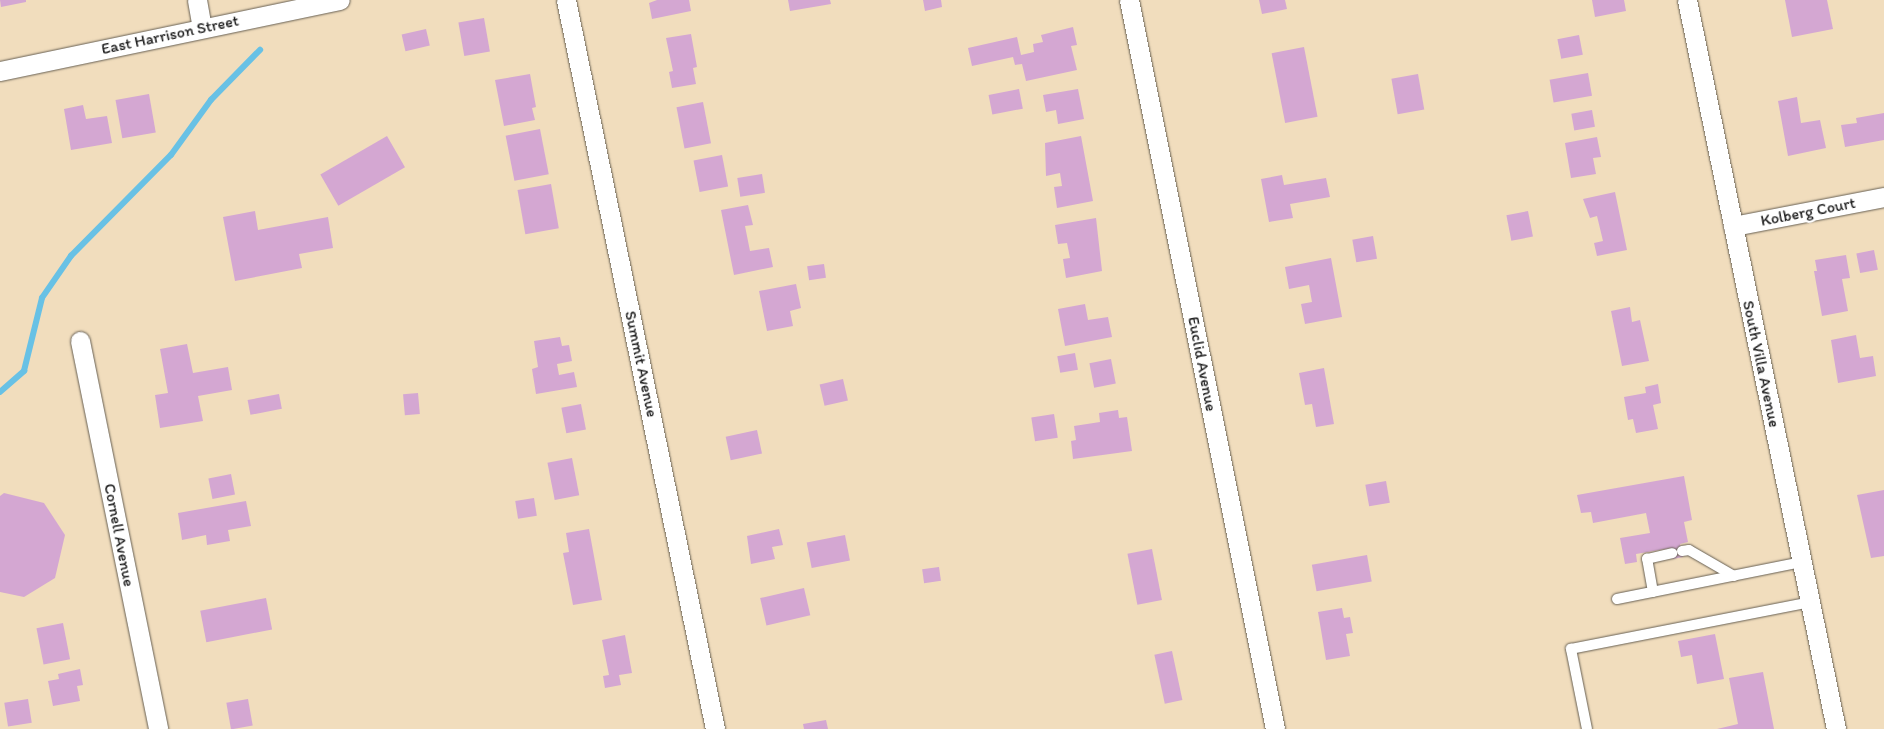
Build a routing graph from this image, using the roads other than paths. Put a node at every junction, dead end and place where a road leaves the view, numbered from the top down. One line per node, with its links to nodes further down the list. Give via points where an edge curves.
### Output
1 (197, 0): 6 (street)
2 (340, 0): 6 (street, East Harrison Street)
3 (566, 0): 17 (street, Summit Avenue)
4 (1129, 0): 18 (street, Euclid Avenue)
5 (1686, 0): 9 (street, South Villa Avenue)
6 (202, 28): 7 (street, East Harrison Street)
7 (0, 71)
8 (1884, 197): 9 (street, Kolberg Court)
9 (1733, 226): 11 (street, South Villa Avenue)
10 (80, 341): 16 (street, Cornell Avenue)
11 (1802, 562): 12 (lane); 15 (street, South Villa Avenue)
12 (1734, 576): 13 (lane); 13 (lane, via 1689,550 1677,552 1647,559)
13 (1653, 592): 14 (lane)
14 (1617, 599)
15 (1810, 602): 19 (lane, via 1571,650); 20 (street, South Villa Avenue)
16 (158, 729)
17 (715, 729)
18 (1274, 729)
19 (1587, 729)
20 (1836, 729)

